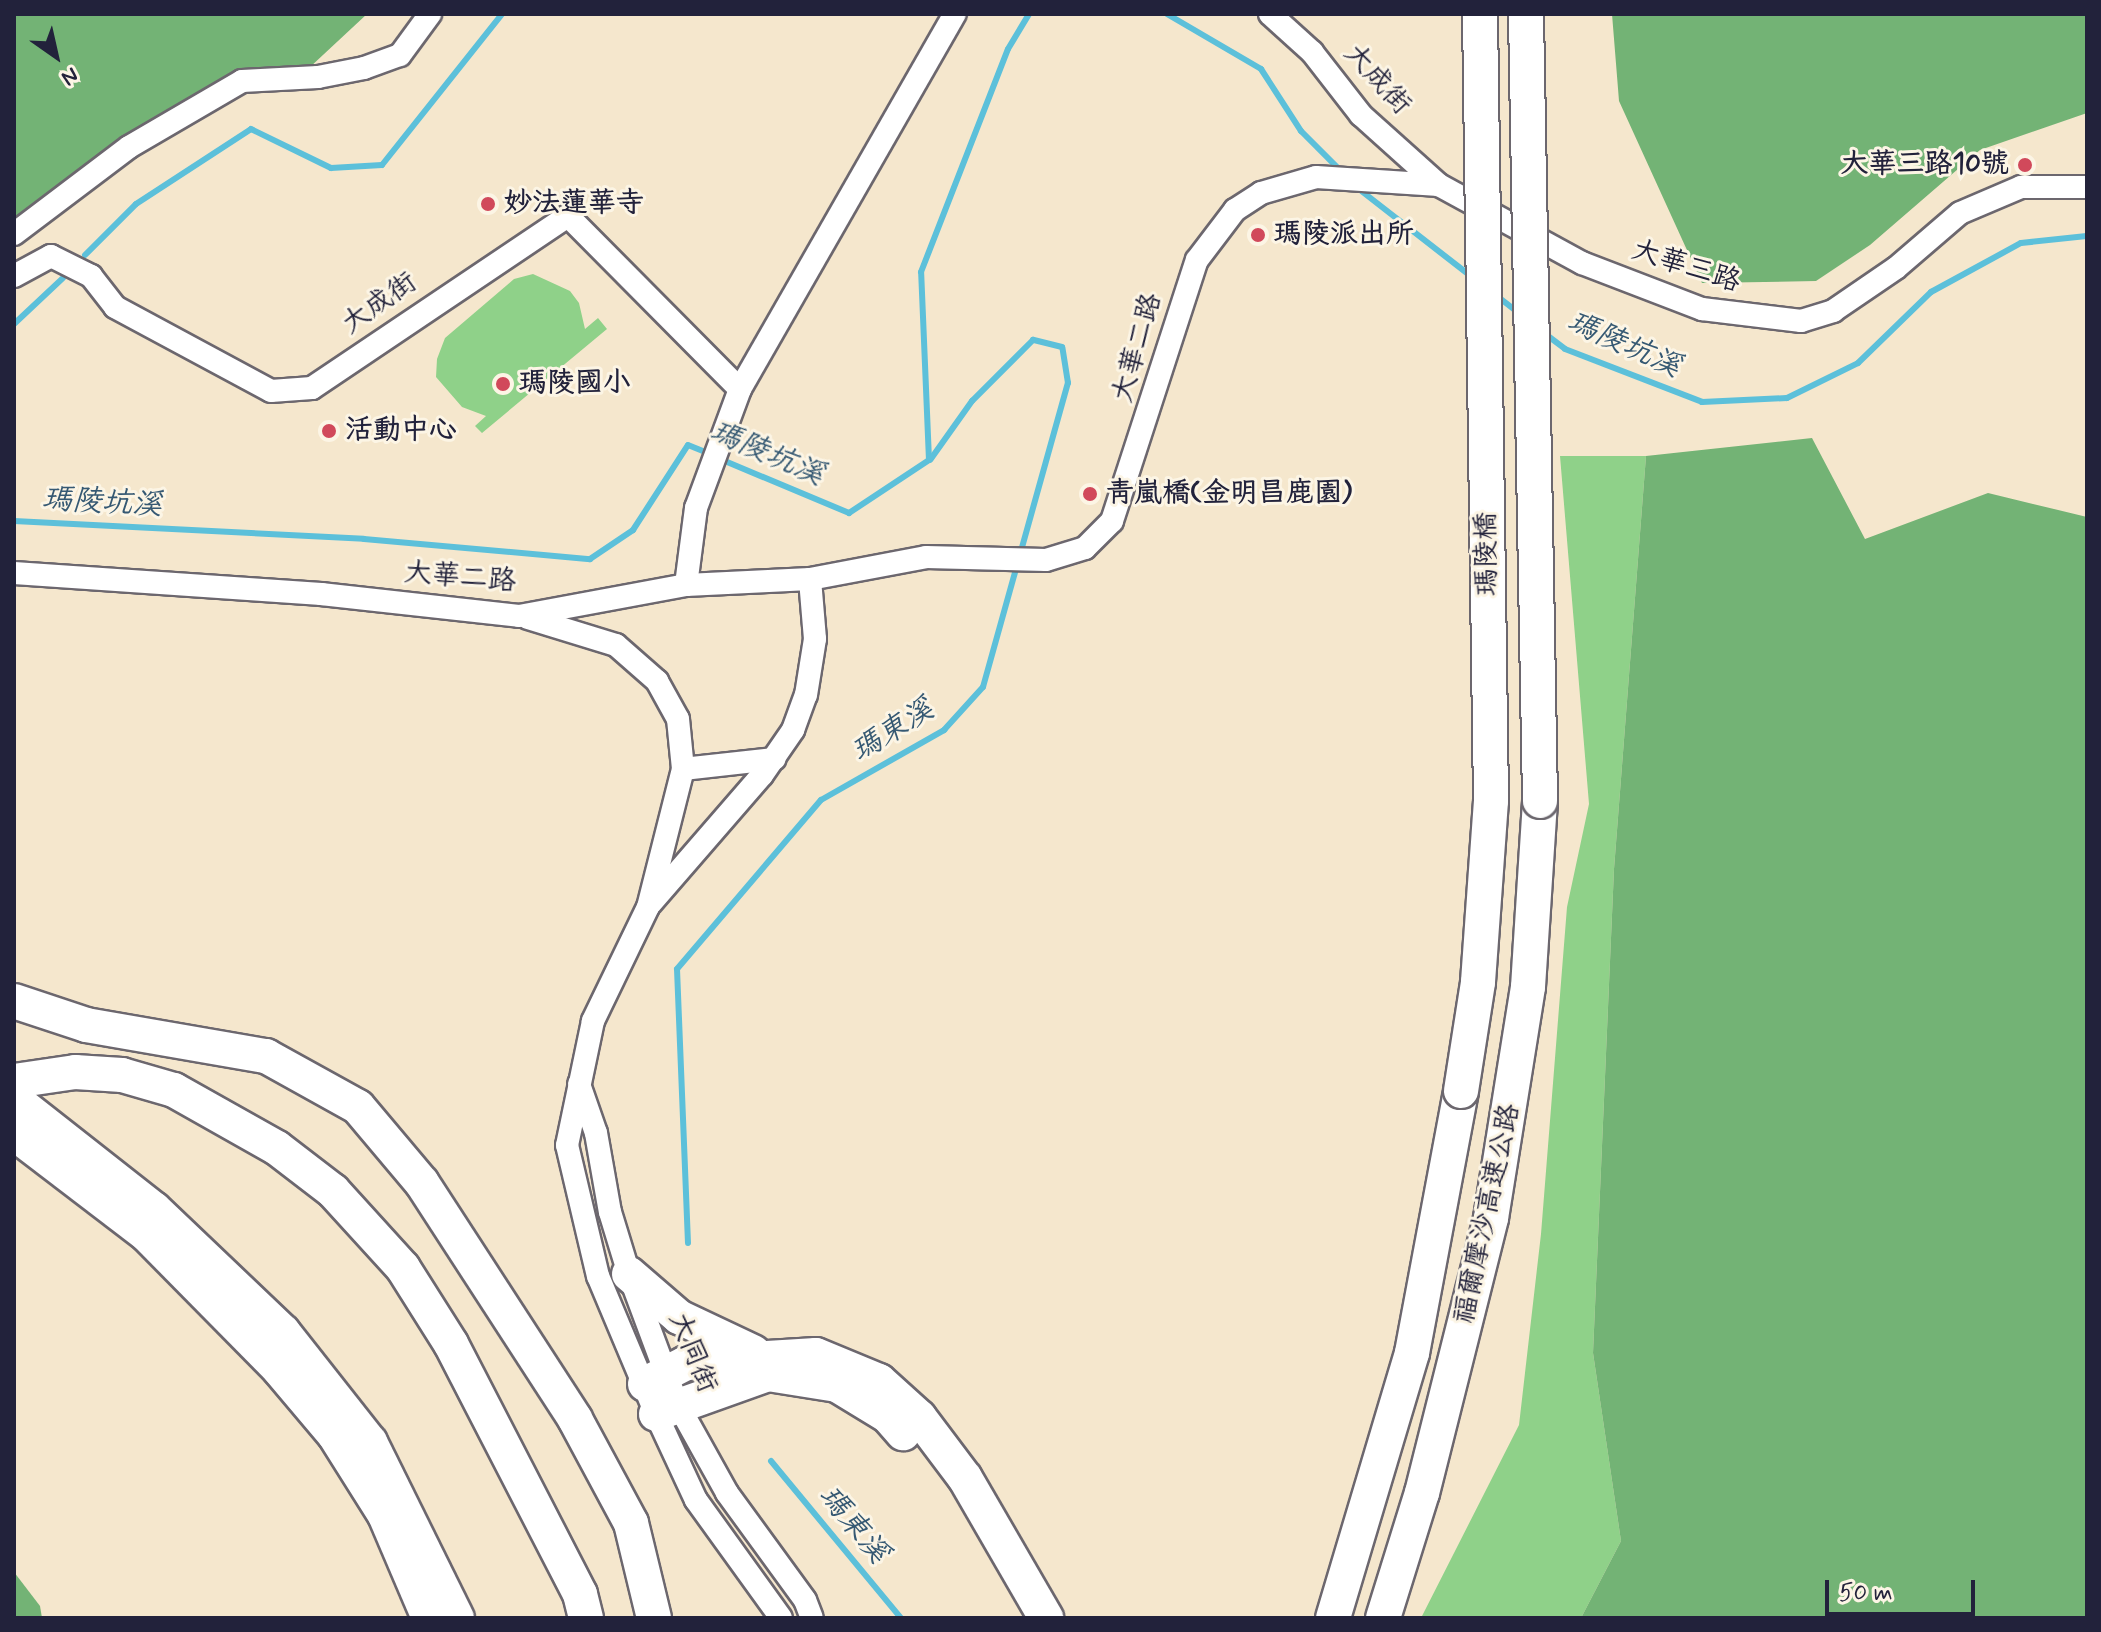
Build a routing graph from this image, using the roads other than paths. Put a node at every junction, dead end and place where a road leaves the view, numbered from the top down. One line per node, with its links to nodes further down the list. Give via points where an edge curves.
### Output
1 (430, 14): 8 (street, via 400,55 318,77 242,81 230,87 77,182)
2 (955, 14): 10 (street)
3 (1270, 14): 6 (street, 大成街, via 1312,52 1361,115)
4 (1480, 14): 22 (highway, 瑪陵橋, bridge, via 1491,801 1478,982)
5 (1526, 14): 17 (highway, 瑪陵橋, bridge)
6 (1439, 185): 7 (street, 大華三路, via 1582,263 1689,304 1762,320 1801,321 1833,311 1896,268 1960,213 2021,187); 12 (street, 大華二路, via 1316,177 1261,193 1216,233 1197,260 1182,300 1144,436 1112,521 1085,548 1046,560 926,557)
7 (2087, 187)
8 (14, 234)
9 (14, 276): 10 (street, 大成街, via 51,256 91,276 115,307 271,391 312,388 568,216)
10 (740, 389): 13 (street, via 696,508)
11 (14, 573): 14 (street, 大華二路, via 321,594)
12 (810, 579): 13 (street, 大華二路); 15 (street, via 815,639 806,695 793,730)
13 (686, 585): 14 (street, 大華二路)
14 (519, 616): 16 (street, via 616,645 657,681 678,719)
15 (774, 759): 16 (street); 18 (street)
16 (683, 769): 18 (street)
17 (1540, 801): 36 (highway, 福爾摩沙高速公路, via 1528,987 1491,1218 1422,1493)
18 (648, 907): 21 (street, 大同街, via 593,1021)
19 (14, 1001): 30 (highway, via 86,1025 266,1056 318,1080 358,1107 394,1148 575,1419 617,1491 641,1556)
20 (14, 1081): 29 (highway, via 91,1073 122,1075 174,1090 266,1141 333,1191 403,1268 451,1344 580,1594)
21 (578, 1083): 24 (street, 大同街, via 596,1133 610,1212); 26 (street, 大同街, via 567,1145 582,1220 598,1276)
22 (1461, 1091): 35 (highway, 福爾摩沙高速公路, via 1412,1353)
23 (20, 1116): 27 (highway, via 146,1234 316,1412 385,1515); 28 (highway, via 154,1209 283,1332 370,1442)
24 (629, 1274): 25 (highway, via 679,1317 726,1343); 26 (street, 大同街)
25 (765, 1356): 26 (highway, via 686,1363); 34 (highway, via 816,1355 854,1369 879,1381 919,1417 965,1478)
26 (661, 1393): 31 (street, 大同街, via 696,1500); 32 (street, 大同街, via 805,1600); 33 (highway, via 768,1374 823,1381 860,1398 908,1437)
27 (429, 1618)
28 (457, 1618)
29 (586, 1618)
30 (654, 1618)
31 (781, 1618)
32 (812, 1618)
33 (1023, 1618)
34 (1046, 1618)
35 (1333, 1618)
36 (1383, 1618)

